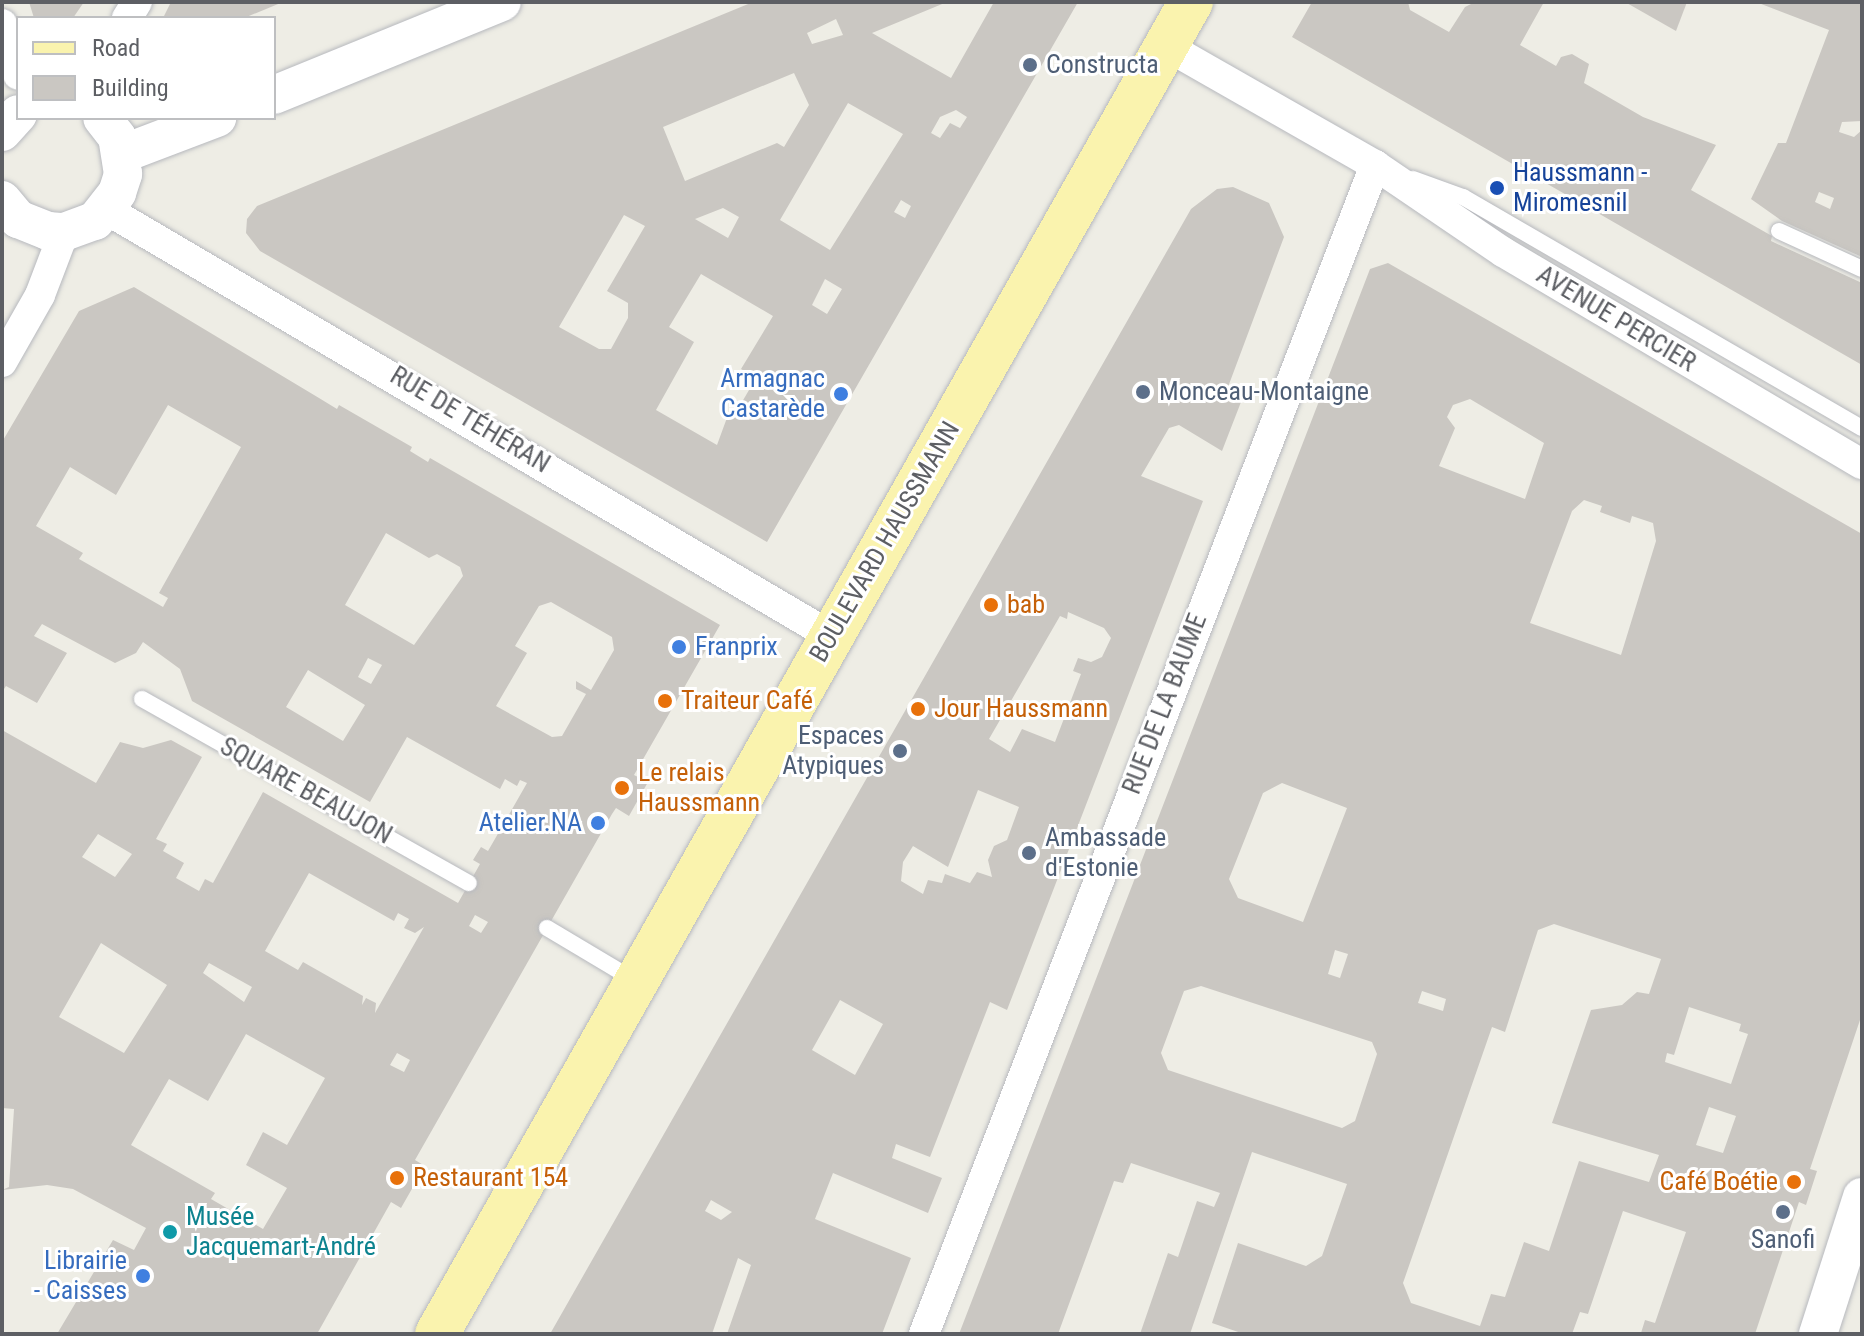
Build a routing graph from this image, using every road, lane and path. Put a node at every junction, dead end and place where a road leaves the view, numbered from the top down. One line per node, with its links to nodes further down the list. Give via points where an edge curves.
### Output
1 (502, 2): 6 (street)
2 (1191, 2): 4 (main road, BOULEVARD HAUSSMANN)
3 (2, 24): 5 (street)
4 (1166, 46): 12 (street, AVENUE PERCIER); 21 (main road, BOULEVARD HAUSSMANN)
5 (16, 69)
6 (276, 94)
7 (16, 116): 10 (street)
8 (103, 120): 11 (street)
9 (212, 120): 11 (street)
10 (2, 132)
11 (122, 154): 14 (street, via 123,174)
12 (1375, 165): 19 (lane, AVENUE PERCIER, via 1463,197); 20 (street, AVENUE PERCIER, via 1503,252); 28 (street, RUE DE LA BAUME)
13 (3, 205): 16 (street, via 32,227)
14 (107, 210): 16 (street, via 95,221); 21 (street, RUE DE TÉHÉRAN)
15 (1779, 231): 17 (lane)
16 (64, 232): 18 (street, via 40,295)
17 (1862, 269)
18 (2, 362)
19 (1862, 428)
20 (1862, 464)
21 (831, 636): 25 (main road, BOULEVARD HAUSSMANN)
22 (142, 699): 23 (lane, SQUARE BEAUJON)
23 (469, 883)
24 (547, 928): 25 (lane)
25 (637, 982): 27 (main road, BOULEVARD HAUSSMANN)
26 (1862, 1197): 29 (street)
27 (437, 1334)
28 (924, 1334)
29 (1818, 1334)

